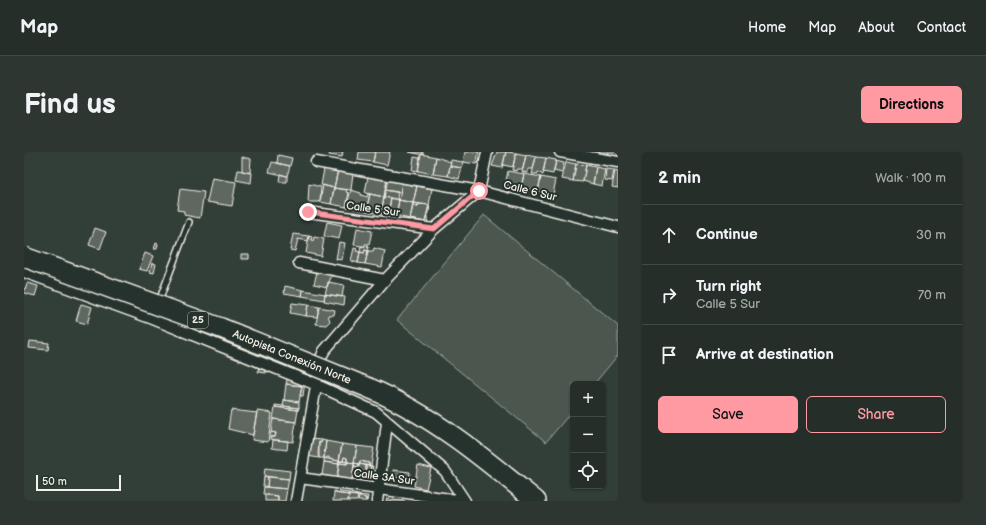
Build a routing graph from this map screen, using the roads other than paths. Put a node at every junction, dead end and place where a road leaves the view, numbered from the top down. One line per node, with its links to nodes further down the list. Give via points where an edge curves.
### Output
1 (487, 152): 5 (street)
2 (560, 152): 4 (street)
3 (316, 162): 5 (street, Calle 6 Sur)
4 (618, 162)
5 (479, 191): 8 (street, Calle 6 Sur); 9 (street)
6 (308, 212): 9 (street, Calle 5 Sur)
7 (189, 222): 14 (lane)
8 (618, 227)
9 (434, 229): 13 (street)
10 (24, 257): 22 (highway, Autopista Conexión Norte / 25, bridge, via 221,328 393,398 477,452)
11 (299, 263): 13 (street)
12 (24, 272): 14 (street)
13 (385, 280): 15 (street, via 324,351)
14 (153, 319): 15 (street)
15 (317, 385): 16 (street, via 376,412); 17 (street)
16 (387, 423): 18 (street); 21 (street, via 445,471)
17 (300, 478): 18 (street, Calle 3A Sur); 19 (street)
18 (378, 489): 20 (street); 21 (street, Calle 3A Sur)
19 (296, 501)
20 (377, 501)
21 (465, 501)
22 (536, 501)

